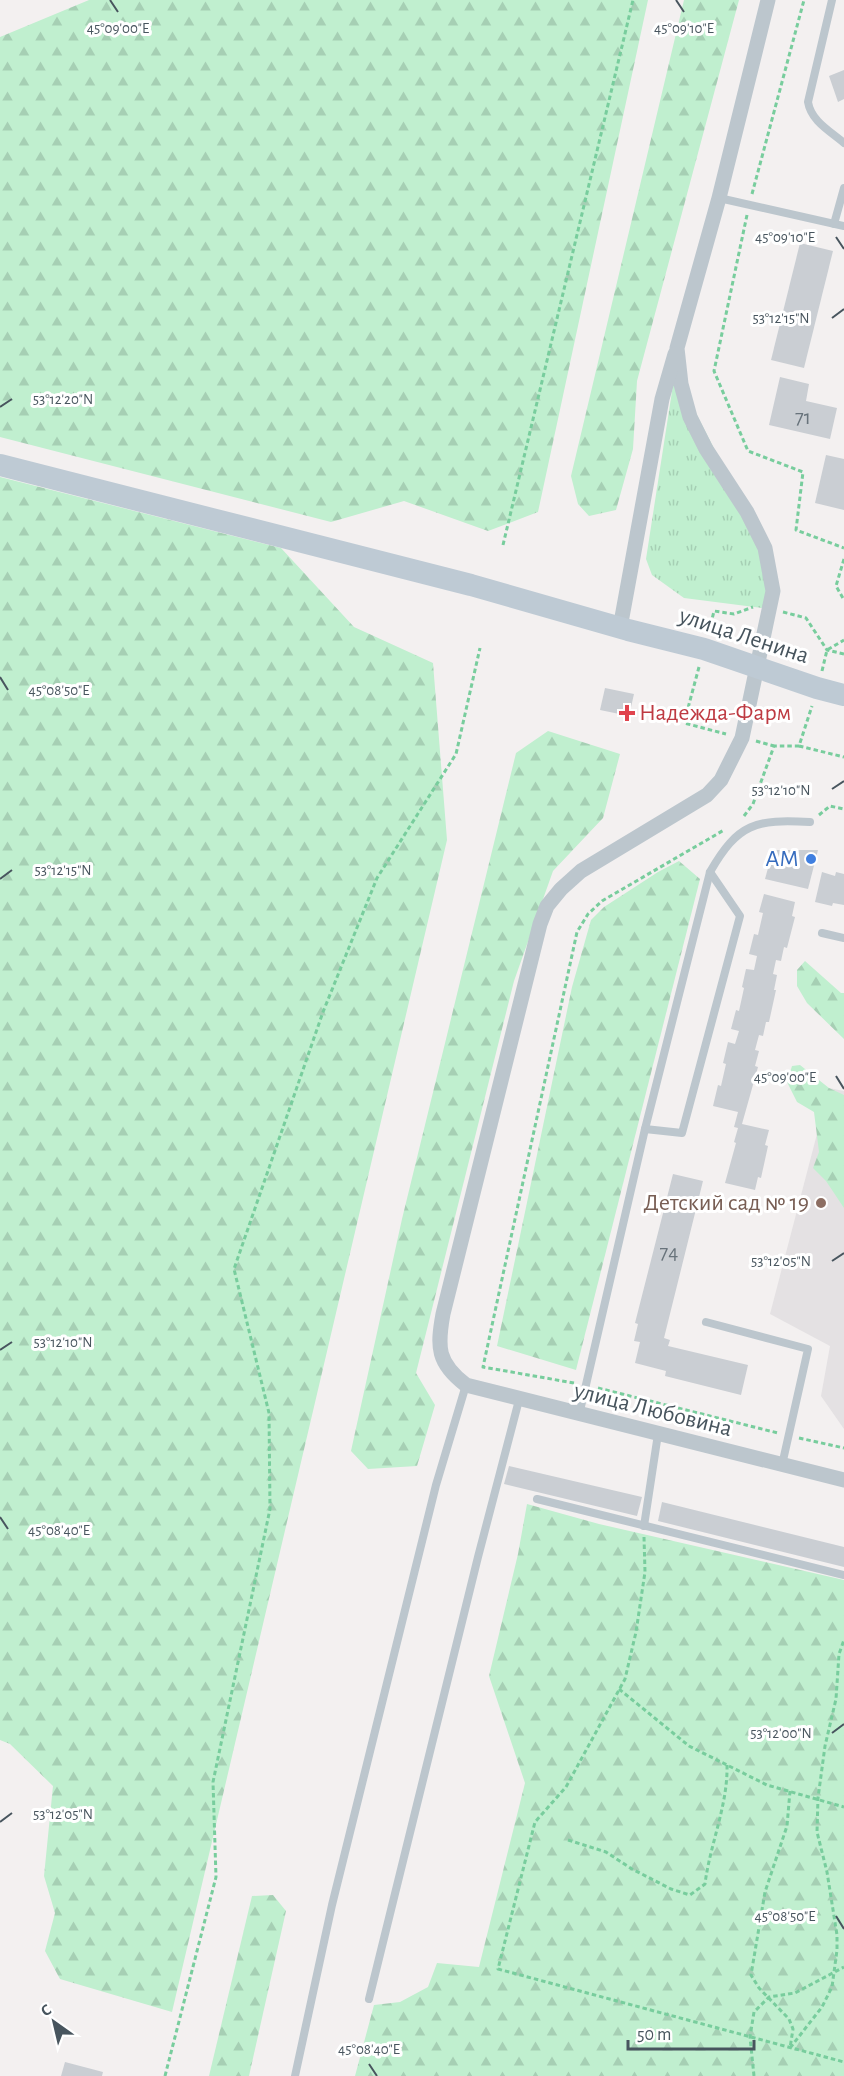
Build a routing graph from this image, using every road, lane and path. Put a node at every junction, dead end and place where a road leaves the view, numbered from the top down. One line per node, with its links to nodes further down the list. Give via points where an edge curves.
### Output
1 (633, 0): 13 (path)
2 (768, 0): 7 (street)
3 (804, 0): 8 (path)
4 (832, 0): 5 (lane, via 808,102 809,112 816,120)
5 (844, 143)
6 (844, 188): 9 (lane)
7 (719, 198): 8 (lane); 11 (street)
8 (749, 204): 9 (lane); 14 (path, via 714,371 748,452 803,472 796,530)
9 (834, 224): 10 (lane)
10 (844, 226)
11 (677, 348): 18 (street, via 662,399); 23 (street, via 690,417 765,548 773,591)
12 (0, 465): 18 (main road, улица Ленина, via 459,582)
13 (503, 545)
14 (844, 548)
15 (844, 559): 16 (path, via 836,586)
16 (844, 600)
17 (809, 625): 21 (path)
18 (624, 629): 23 (main road, улица Ленина, via 704,649)
19 (844, 640): 21 (path)
20 (480, 648): 63 (path, via 456,754 377,878 322,1012 234,1269 269,1413 270,1509 213,1782 216,1877)
21 (827, 650): 22 (path); 24 (path)
22 (844, 654)
23 (757, 668): 24 (main road, улица Ленина); 37 (street, via 742,738 721,780 707,795 581,872 547,906 443,1314 439,1350 444,1364)
24 (817, 688): 25 (main road, улица Ленина); 26 (path)
25 (844, 695)
26 (799, 746): 27 (path); 29 (path, via 774,746 753,804)
27 (844, 757)
28 (844, 809): 30 (path, via 830,806)
29 (738, 821)
30 (810, 822): 32 (lane, via 775,820 739,834)
31 (732, 826): 38 (path, via 602,901 577,932 483,1367)
32 (710, 872): 35 (lane); 35 (lane, via 740,916 682,1133)
33 (822, 933): 34 (lane)
34 (844, 938)
35 (645, 1129): 38 (lane)
36 (706, 1322): 42 (lane, via 808,1349)
37 (460, 1381): 39 (street, улица Любовина); 64 (lane, via 340,1871)
38 (585, 1384): 40 (lane); 42 (path)
39 (519, 1400): 40 (street, улица Любовина); 59 (lane)
40 (579, 1414): 41 (street, улица Любовина)
41 (658, 1434): 44 (street, улица Любовина); 47 (lane)
42 (788, 1435): 43 (path); 44 (lane)
43 (844, 1448)
44 (782, 1465): 45 (street, улица Любовина)
45 (844, 1480)
46 (537, 1499): 47 (lane)
47 (644, 1526): 48 (lane); 50 (path, via 645,1572 636,1632)
48 (844, 1575)
49 (844, 1640): 53 (path)
50 (619, 1689): 51 (path, via 689,1746); 60 (path, via 566,1787 536,1822 498,1969)
51 (727, 1765): 52 (path, via 767,1785); 55 (path, via 728,1786 710,1849 705,1884 690,1895 671,1890 606,1852)
52 (790, 1791): 53 (path); 58 (path, via 786,1826 765,1892 751,1975)
53 (818, 1798): 54 (path); 57 (path, via 817,1832 837,1935)
54 (844, 1807)
55 (568, 1840)
56 (844, 1967): 57 (path)
57 (833, 1973): 58 (path, via 795,1993); 61 (path, via 832,1986 822,2007)
58 (769, 1997): 60 (path, via 754,2012); 61 (path, via 789,2019 793,2030)
59 (369, 1999)
60 (750, 2037): 61 (path); 65 (path)
61 (790, 2048): 62 (path)
62 (844, 2062)
63 (165, 2076)
64 (295, 2076)
65 (754, 2076)

